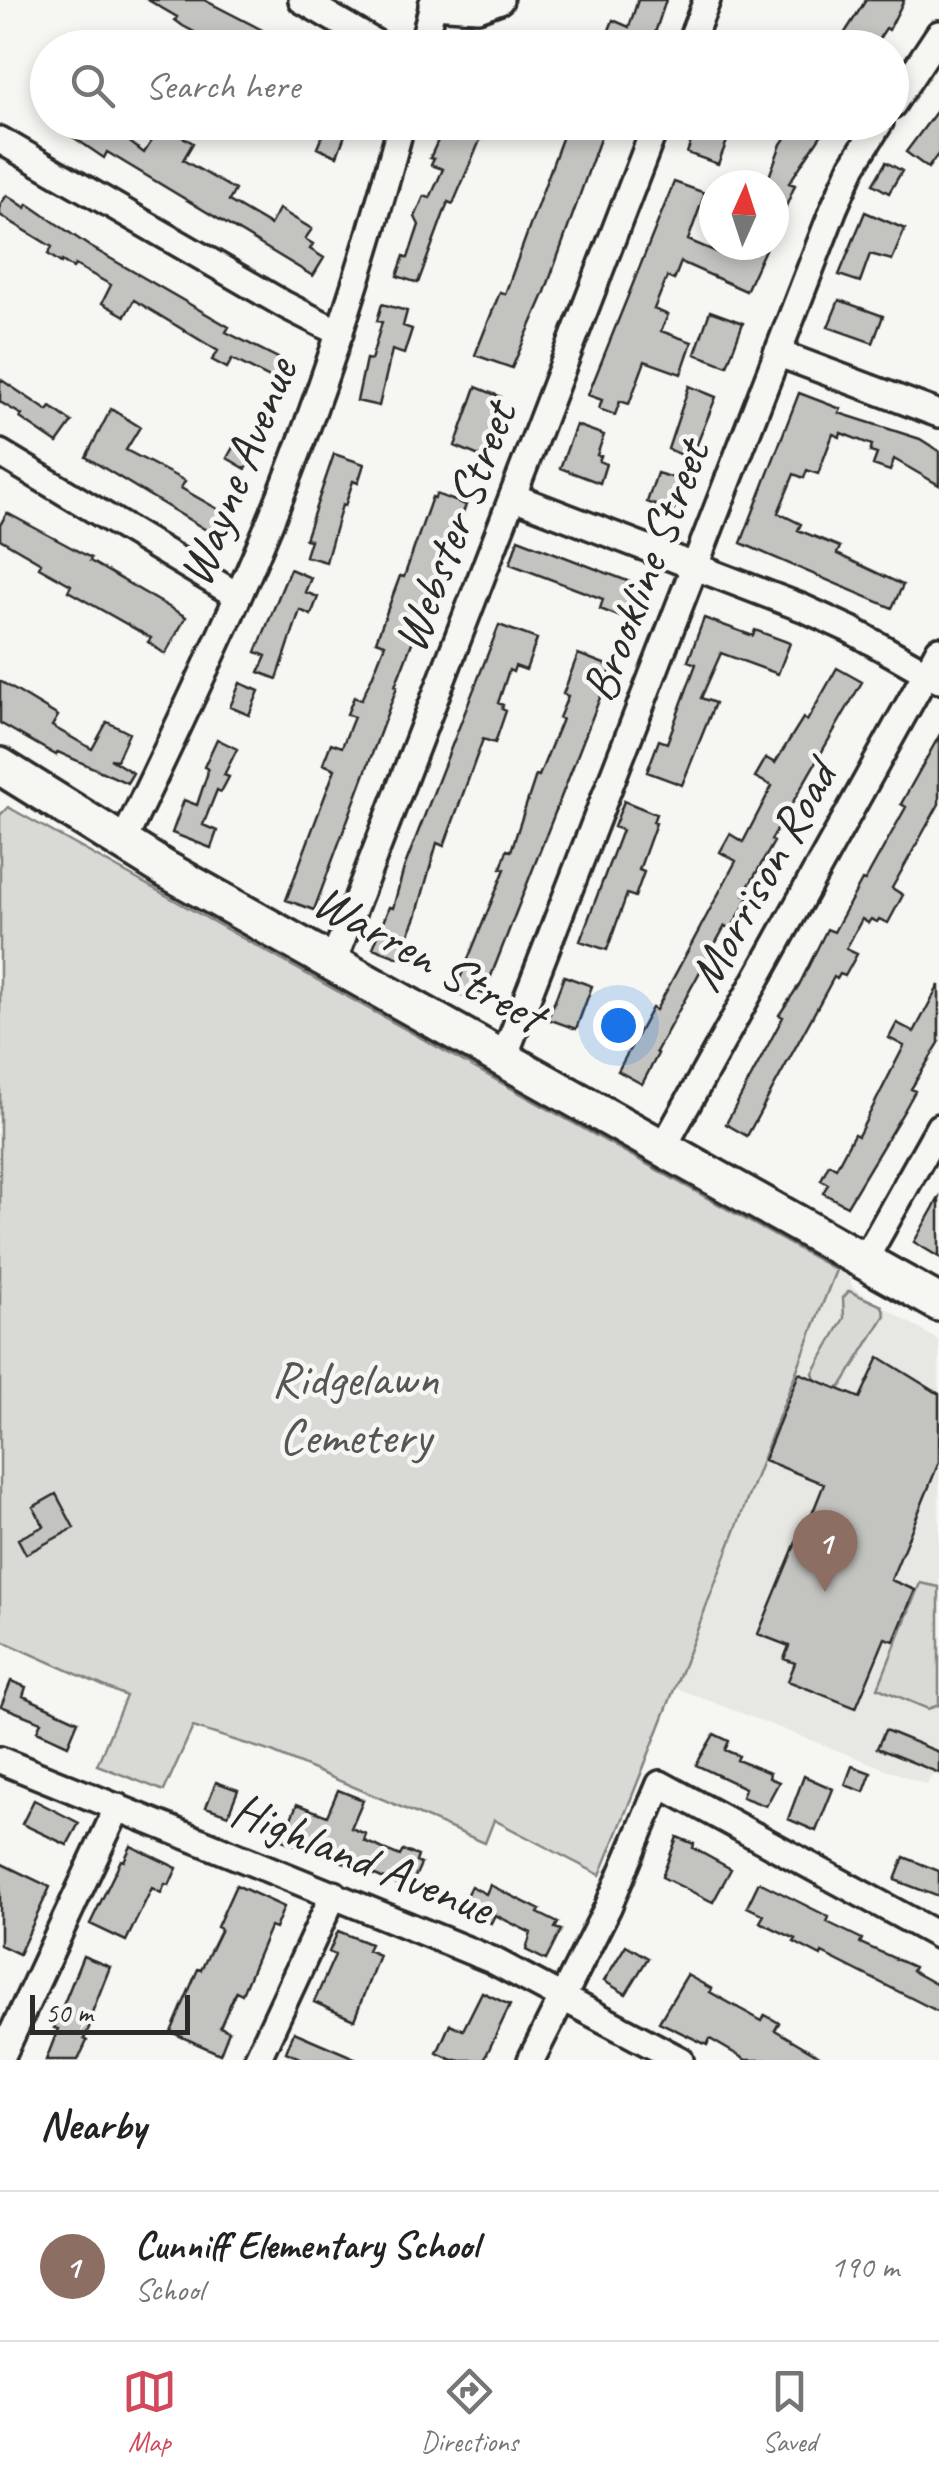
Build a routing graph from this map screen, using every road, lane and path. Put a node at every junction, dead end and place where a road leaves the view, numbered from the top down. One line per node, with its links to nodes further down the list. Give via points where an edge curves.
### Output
1 (302, 0): 5 (street)
2 (500, 0): 4 (street, via 478,8)
3 (707, 0): 7 (street)
4 (433, 3): 6 (street)
5 (353, 30)
6 (426, 30)
7 (695, 30)
8 (939, 34): 9 (street)
9 (909, 79)
10 (0, 140): 14 (street)
11 (397, 140): 14 (street, Wayne Avenue)
12 (649, 140): 18 (street, Webster Street)
13 (869, 140): 15 (street, Brookline Street, via 840,194)
14 (340, 333): 20 (street, Wayne Avenue)
15 (777, 353): 16 (street); 19 (street, Brookline Street)
16 (939, 414)
17 (0, 454): 20 (street)
18 (514, 497): 19 (street); 24 (street, Webster Street)
19 (696, 567): 21 (street); 25 (street, Brookline Street)
20 (238, 596): 23 (street, Wayne Avenue)
21 (935, 667): 27 (street, Morrison Road)
22 (15, 775): 23 (street, Warren Street)
23 (123, 842): 24 (street, Warren Street)
24 (333, 962): 25 (street, Warren Street)
25 (504, 1057): 27 (street, Warren Street)
26 (939, 1127): 28 (street)
27 (664, 1146): 28 (street, Warren Street)
28 (865, 1259): 29 (street, Warren Street)
29 (939, 1303)
30 (0, 1760): 31 (street, Highland Avenue)
31 (118, 1807): 32 (street, Highland Avenue); 35 (street)
32 (334, 1894): 34 (street, Highland Avenue); 36 (street)
33 (939, 1936): 34 (street, via 660,1784)
34 (562, 1996): 37 (street); 38 (street, Highland Avenue)
35 (0, 2060)
36 (257, 2060)
37 (531, 2060)
38 (680, 2060)

